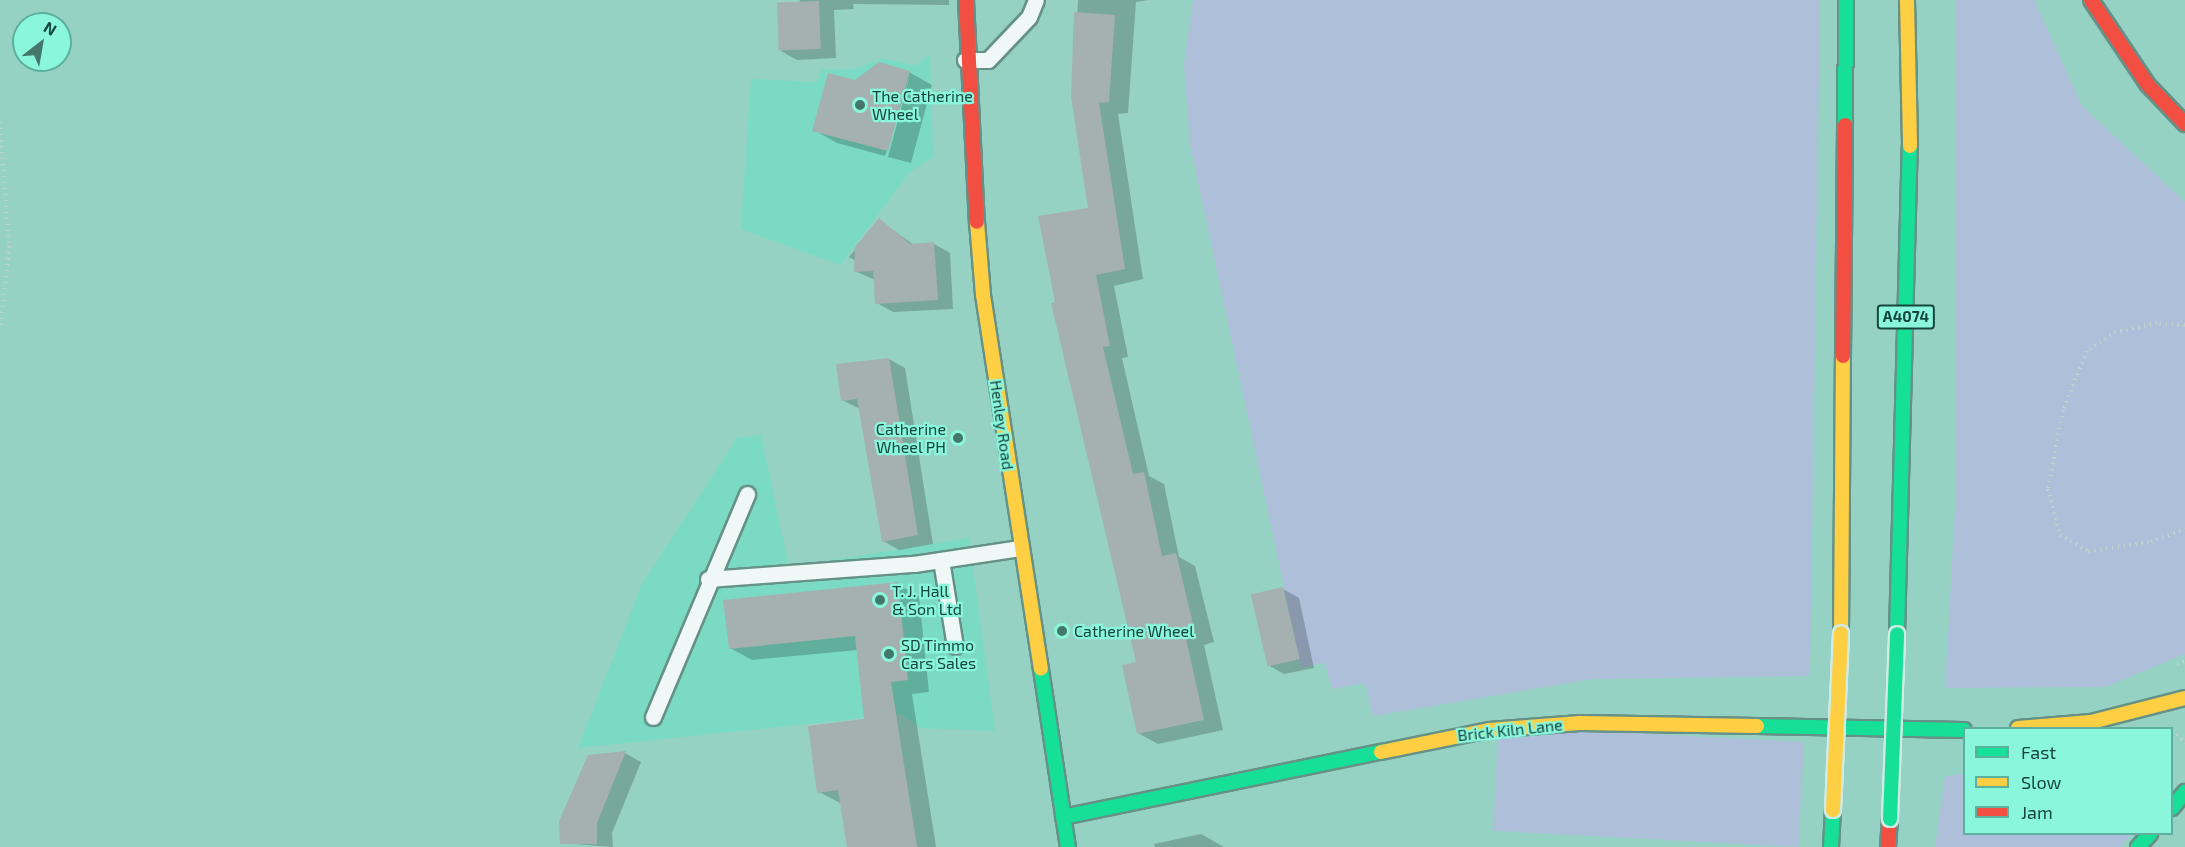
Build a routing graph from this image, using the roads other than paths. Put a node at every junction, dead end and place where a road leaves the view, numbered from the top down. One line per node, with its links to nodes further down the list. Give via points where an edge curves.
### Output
1 (966, 0): 6 (street, Henley Road)
2 (1036, 0): 6 (lane, via 1029,17 988,60)
3 (1846, 0): 22 (street, bridge, via 1841,633)
4 (1906, 0): 23 (street, A4074, bridge, via 1910,149)
5 (2091, 0): 7 (street, via 2148,85)
6 (965, 60): 9 (street, Henley Road, via 983,295)
7 (2185, 123)
8 (747, 494): 11 (lane)
9 (1020, 548): 10 (lane); 19 (street, Henley Road)
10 (941, 560): 11 (lane); 12 (lane)
11 (708, 579): 14 (lane)
12 (955, 646)
13 (2185, 698): 15 (street, via 2091,722)
14 (653, 717)
15 (2039, 727)
16 (1963, 730): 19 (street, Brick Kiln Lane, via 1580,723 1489,730)
17 (2185, 792): 18 (street)
18 (2173, 807)
19 (1063, 817): 21 (street, Henley Road)
20 (2149, 835): 24 (street)
21 (1068, 847)
22 (1831, 847)
23 (1888, 847)
24 (2138, 847)

